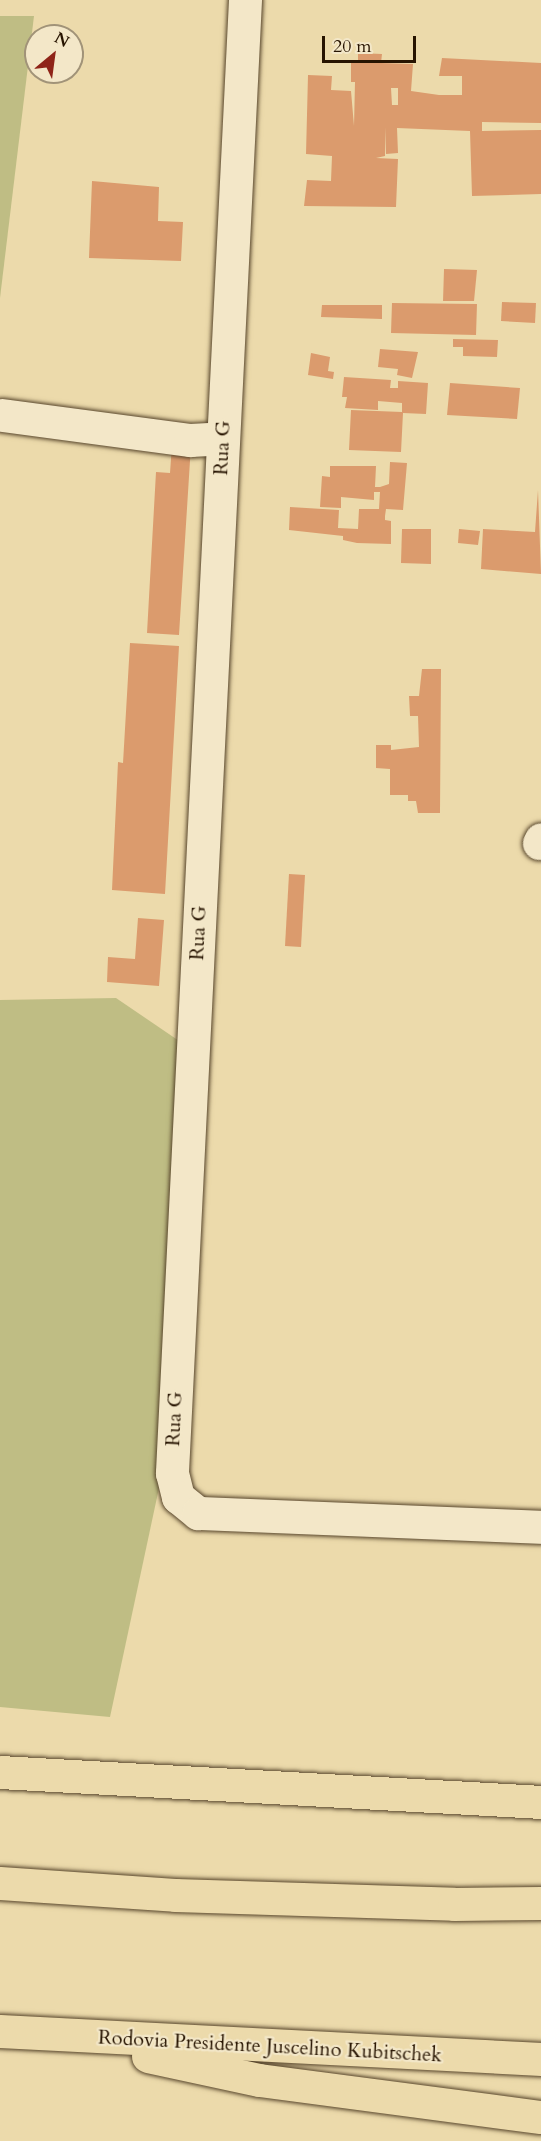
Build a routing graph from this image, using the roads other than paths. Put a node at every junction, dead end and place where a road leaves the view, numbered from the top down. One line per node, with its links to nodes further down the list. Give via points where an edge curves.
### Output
1 (245, 0): 3 (street, Rua G)
2 (2, 415): 3 (street, via 190,440)
3 (223, 438): 4 (street, Rua G, via 172,1473 178,1497 198,1512 231,1515)
4 (541, 1527)
5 (0, 1772): 6 (main road)
6 (541, 1802)
7 (0, 1883): 8 (main road, via 187,1895 454,1904)
8 (541, 1902)
9 (14, 2032): 10 (main road, Rodovia Presidente Juscelino Kubitschek); 11 (main road, via 259,2079)
10 (541, 2059)
11 (541, 2117)

